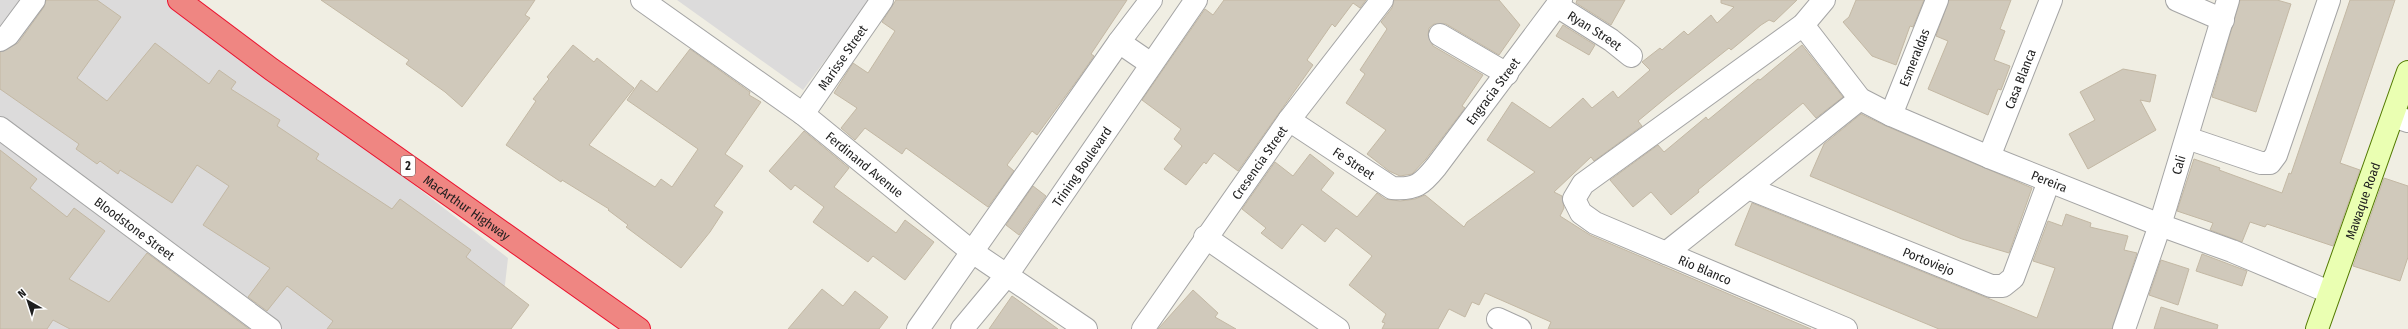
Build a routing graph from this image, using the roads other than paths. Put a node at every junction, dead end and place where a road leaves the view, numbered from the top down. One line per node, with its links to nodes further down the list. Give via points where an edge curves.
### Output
1 (16, 0): 16 (street)
2 (34, 0): 19 (street, via 8,35)
3 (179, 0): 44 (highway, MacArthur Highway / 2, via 271,69)
4 (642, 0): 26 (street, Ferdinand Avenue)
5 (882, 0): 26 (street, Marisse Street)
6 (1151, 0): 20 (street)
7 (1196, 0): 22 (street, Trining Boulevard)
8 (1382, 0): 29 (street, Cresencia Street)
9 (1824, 0): 17 (street)
10 (1937, 0): 27 (street, Esmeraldas)
11 (2051, 0): 32 (street, Casa Blanca)
12 (2177, 0): 15 (street)
13 (2329, 0): 31 (street, via 2276,155 2270,163 2261,163)
14 (1559, 3): 21 (street, Ryan Street); 24 (street, Engracia Street)
15 (2226, 10): 31 (street, Cali)
16 (0, 21)
17 (1803, 25): 25 (street, Pereira); 39 (street, Rio Blanco, via 1583,184 1574,199 1581,213 1595,223)
18 (1440, 35): 24 (street)
19 (0, 40)
20 (1119, 42): 22 (street); 38 (street)
21 (1631, 56)
22 (1151, 64): 40 (street, Trining Boulevard)
23 (2408, 72): 28 (main road, Mawaque Road)
24 (1507, 74): 34 (street, Engracia Street)
25 (1860, 99): 27 (street, Pereira); 35 (street)
26 (803, 114): 38 (street, Ferdinand Avenue)
27 (1891, 115): 32 (street, Pereira)
28 (2400, 119): 41 (main road, Mawaque Road)
29 (1290, 120): 34 (street, Fe Street, via 1392,188 1408,190); 37 (street, Cresencia Street)
30 (0, 128): 43 (street, Bloodstone Street)
31 (2187, 138): 36 (street, Cali)
32 (1989, 158): 33 (street, Pereira)
33 (2049, 181): 35 (street, Portoviejo, via 2013,278 2003,286 1991,286); 36 (street, Pereira)
34 (1423, 182)
35 (1748, 188): 39 (street)
36 (2160, 226): 41 (street, Pereira, via 2232,251); 52 (street, Cali)
37 (1205, 237): 48 (street, Cresencia Street); 49 (street)
38 (971, 251): 40 (street, Ferdinand Avenue); 45 (street)
39 (1666, 253): 51 (street, Rio Blanco)
40 (1006, 275): 46 (street, Trining Boulevard); 47 (street, Ferdinand Avenue)
41 (2329, 292): 53 (main road, Mawaque Road)
42 (1498, 319): 50 (street)
43 (270, 329)
44 (639, 329)
45 (918, 329)
46 (962, 329)
47 (1086, 329)
48 (1143, 329)
49 (1338, 329)
50 (1520, 329)
51 (1846, 329)
52 (2124, 329)
53 (2316, 329)

